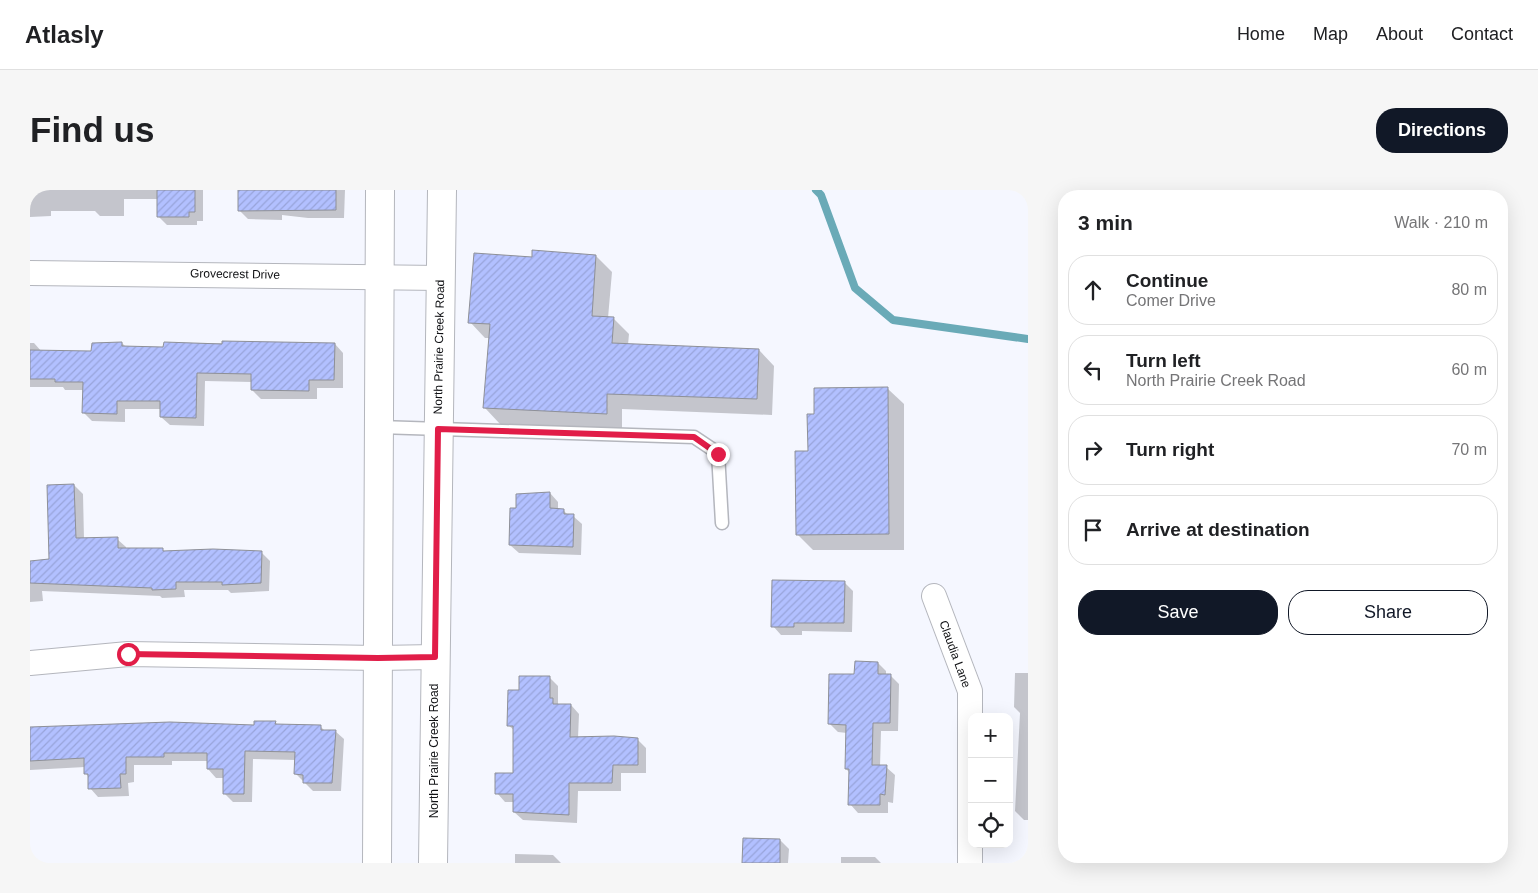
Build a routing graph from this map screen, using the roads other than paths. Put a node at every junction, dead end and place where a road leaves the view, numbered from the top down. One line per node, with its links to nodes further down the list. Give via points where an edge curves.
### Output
1 (380, 190): 4 (main road)
2 (442, 190): 5 (main road, North Prairie Creek Road)
3 (30, 272): 4 (street, Grovecrest Drive)
4 (380, 276): 5 (street, Grovecrest Drive); 6 (main road)
5 (440, 278): 7 (main road, North Prairie Creek Road)
6 (379, 427): 7 (lane); 11 (main road)
7 (438, 429): 8 (lane, via 694,437 718,454); 10 (main road, North Prairie Creek Road)
8 (722, 523)
9 (934, 596): 15 (street, Claudia Lane, via 970,691)
10 (435, 657): 11 (street); 14 (main road, North Prairie Creek Road)
11 (378, 658): 12 (street, via 128,654); 13 (main road)
12 (30, 662)
13 (376, 863)
14 (433, 863)
15 (970, 863)

